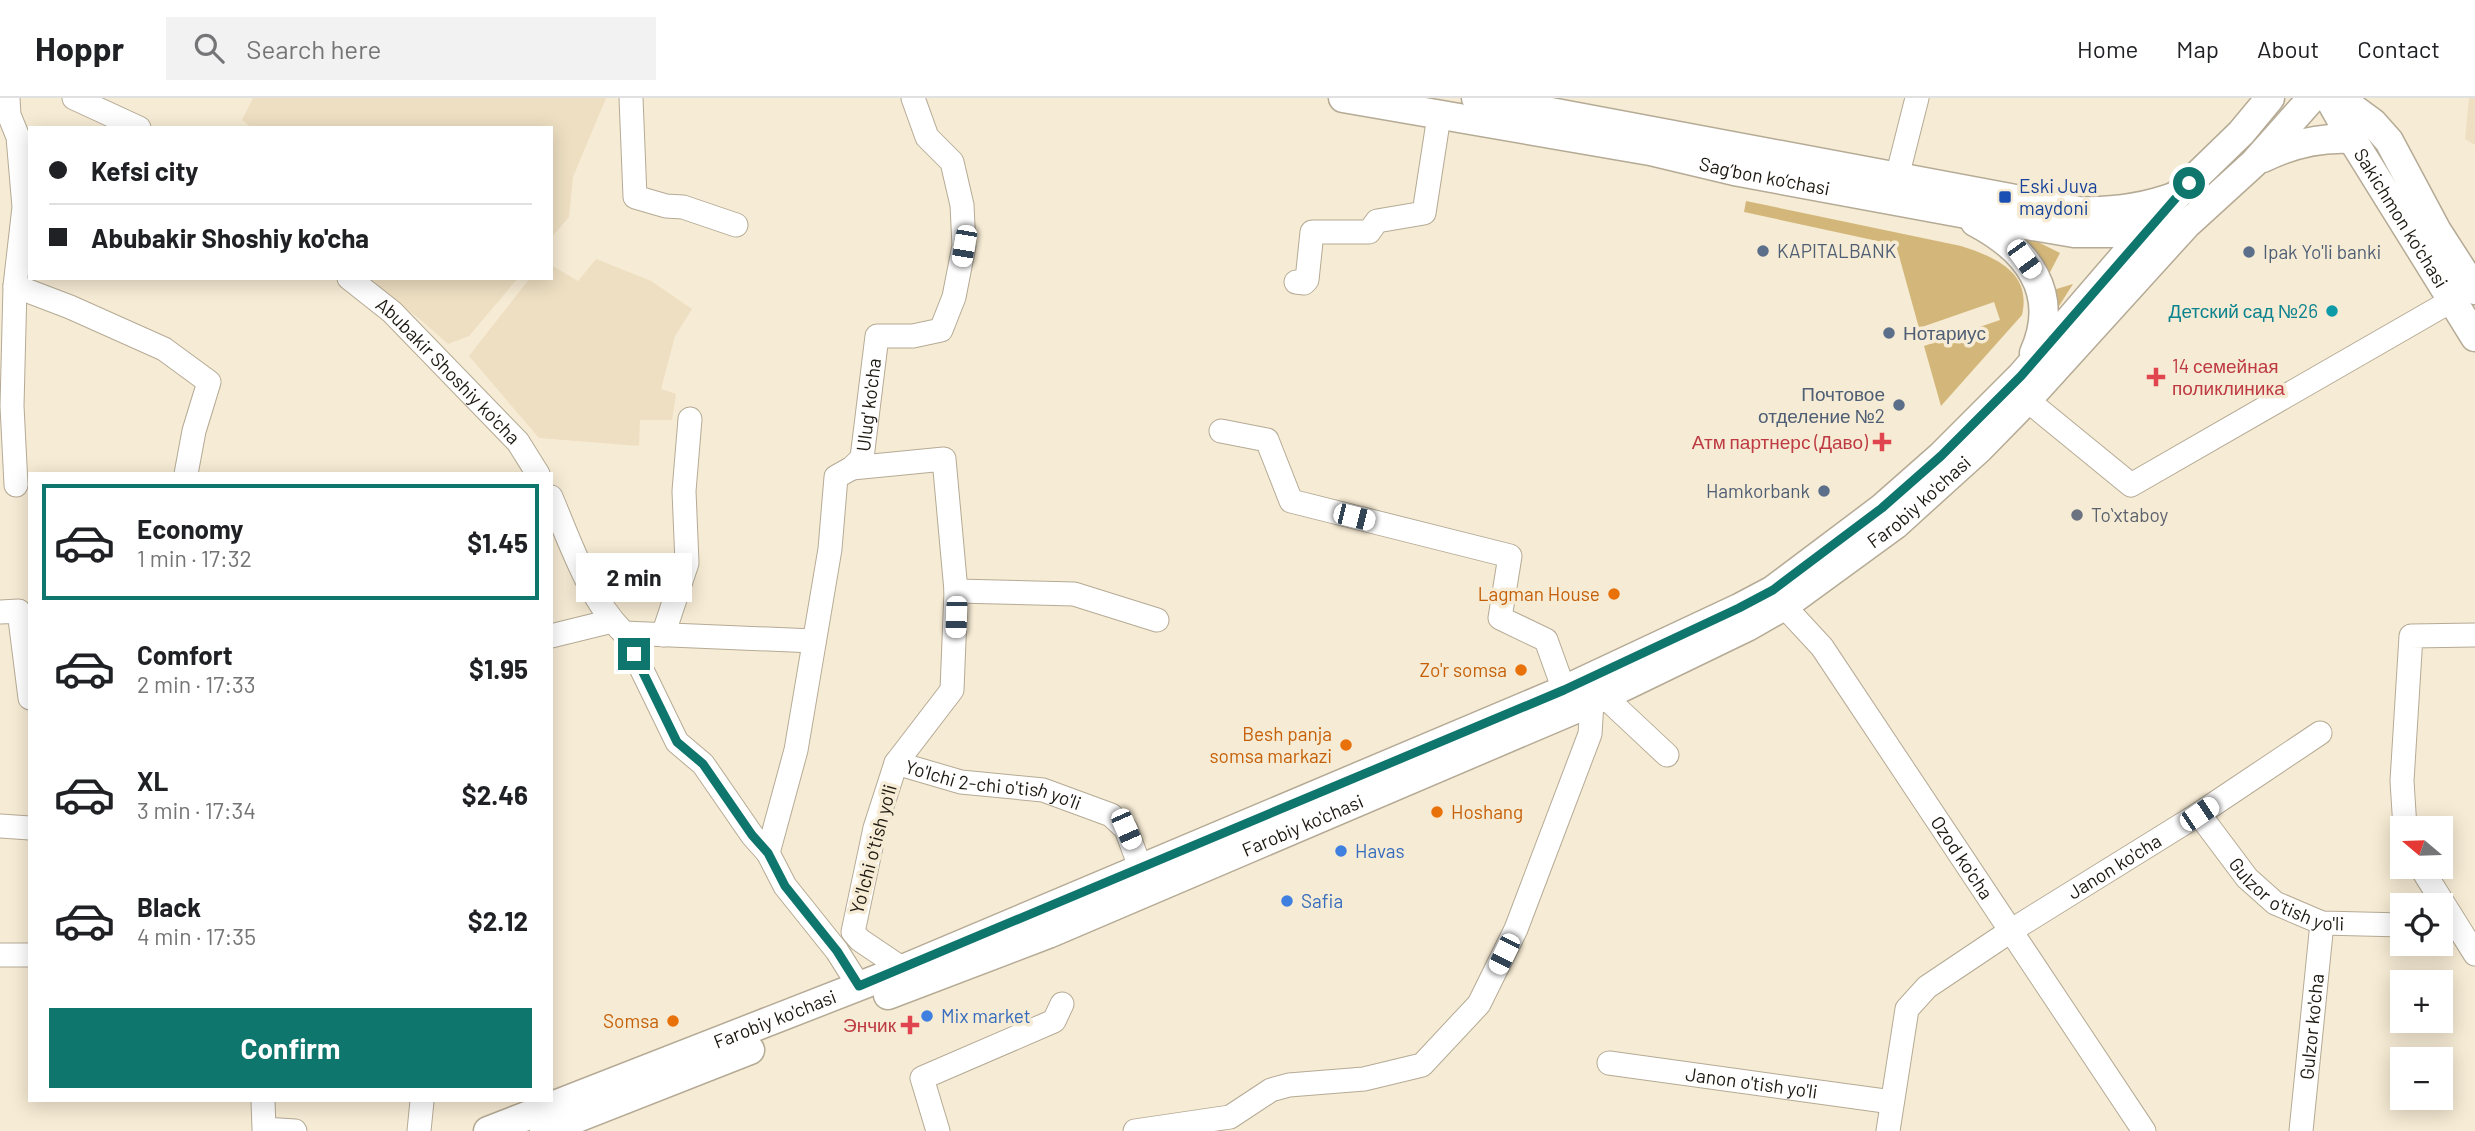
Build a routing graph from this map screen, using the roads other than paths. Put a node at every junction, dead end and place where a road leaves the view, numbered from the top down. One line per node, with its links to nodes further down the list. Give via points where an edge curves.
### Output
1 (8, 98): 27 (street, via 18,137 24,207)
2 (74, 98): 15 (street)
3 (631, 98): 22 (street, via 635,197)
4 (913, 98): 33 (street, Ulug' ko'cha, via 927,137 952,162 962,205 964,246 954,297 941,330 877,336 862,458)
5 (1343, 98): 14 (main road, Sag’bon ko’chasi)
6 (1476, 98): 13 (main road, Sag’bon ko’chasi)
7 (1916, 98): 19 (street)
8 (2270, 98): 20 (main road, Farobiy ko'chasi)
9 (2312, 98): 18 (main road)
10 (2329, 98): 16 (main road, Sakichmon ko'chasi)
11 (2339, 98): 17 (main road, Sakichmon ko'chasi)
12 (2375, 98): 17 (main road)
13 (1527, 103): 19 (main road, Sag’bon ko’chasi)
14 (1439, 116): 21 (main road, Sag’bon ko’chasi, via 1650,151); 26 (street, via 1424,212 1377,221 1369,232 1312,232 1307,280)
15 (135, 126)
16 (2352, 139): 18 (main road, via 2295,145); 28 (main road, Sakichmon ko'chasi)
17 (2389, 141): 28 (main road, Sakichmon ko'chasi, via 2437,231)
18 (2254, 163): 23 (main road, Farobiy ko'chasi)
19 (1897, 177): 20 (main road, Sag’bon ko’chasi, via 2079,211 2127,209)
20 (2176, 196): 23 (main road); 24 (main road, Farobiy ko'chasi)
21 (1957, 212): 24 (main road, Sag’bon ko’chasi, via 2074,233); 30 (main road, via 2014,248 2040,286 2043,328)
22 (736, 225)
23 (2186, 225): 24 (main road, Sag’bon ko’chasi); 30 (main road, Farobiy ko'chasi)
24 (2146, 231): 30 (main road, Farobiy ko'chasi)
25 (352, 280): 35 (street, Abubakir Shoshiy ko'cha, via 392,312 518,442)
26 (1296, 282)
27 (15, 286): 34 (street, via 164,349 209,382); 36 (street, via 12,406)
28 (2451, 302): 29 (main road, Sakichmon ko'chasi); 30 (street, via 2131,485 2049,419)
29 (2475, 337)
30 (2024, 388): 39 (main road, Farobiy ko'chasi)
31 (690, 419): 43 (street, via 684,491 687,563)
32 (1221, 431): 48 (street, via 1267,440 1291,501 1510,556 1500,618 1546,640)
33 (852, 468): 38 (street, Yo'lchi o'tish yo'li, via 944,458); 46 (street, Ulug' ko'cha, via 836,477 830,549)
34 (186, 472)
35 (537, 472)
36 (16, 485)
37 (553, 502): 42 (street, via 578,562)
38 (956, 591): 41 (street, via 1074,594); 51 (street, Yo'lchi o'tish yo'li, via 952,690)
39 (1778, 598): 48 (main road, Farobiy ko'chasi, via 1739,608); 60 (street, Ozod ko'cha, via 1822,647)
40 (0, 612): 47 (street, via 19,611)
41 (1157, 620)
42 (618, 627): 43 (street); 45 (street); 56 (street, via 677,742 703,764)
43 (663, 635): 46 (street)
44 (2475, 635): 53 (street, via 2411,636 2402,781)
45 (553, 636)
46 (814, 641): 56 (street, Ulug' ko'cha, via 796,750)
47 (28, 682)
48 (1585, 692): 50 (street); 57 (main road, Farobiy ko'chasi); 72 (main road, Farobiy ko'chasi, via 1048,934); 73 (street, via 1590,734 1516,929 1479,1004 1422,1065 1364,1079 1271,1090)
49 (2320, 733): 52 (street, Janon ko'cha)
50 (1667, 755)
51 (896, 763): 57 (street, Yo'lchi 2-chi o'tish yo'li, via 961,782 1043,790 1111,815 1126,829); 65 (street, Yo'lchi o'tish yo'li, via 875,828 853,932)
52 (2199, 814): 58 (street, Gulzor o'tish yo'li, via 2247,878 2275,904); 60 (street, Janon ko'cha)
53 (2404, 816)
54 (0, 826): 55 (street)
55 (28, 828)
56 (768, 853): 66 (street, via 785,886)
57 (1140, 867): 65 (main road, Farobiy ko'chasi)
58 (2322, 923): 59 (street, Gulzor o'tish yo'li); 81 (street, Gulzor ko'cha)
59 (2390, 925)
60 (2012, 930): 71 (street, Janon ko'cha, via 1927,987 1907,1009); 80 (street, Ozod ko'cha)
61 (2453, 931): 62 (street)
62 (2475, 954)
63 (0, 955): 64 (street)
64 (28, 955)
65 (903, 969): 66 (main road, Farobiy ko'chasi)
66 (859, 986): 72 (main road, Farobiy ko'chasi)
67 (1062, 1004): 77 (street, via 1054,1021 922,1078)
68 (1609, 1063): 71 (street, Janon o'tish yo'li)
69 (263, 1102): 74 (street, via 264,1129)
70 (422, 1102): 75 (street)
71 (1892, 1102): 79 (street, Janon ko'cha)
72 (537, 1115): 76 (main road, Farobiy ko'chasi)
73 (1229, 1124): 78 (street)
74 (282, 1131)
75 (419, 1131)
76 (488, 1131)
77 (938, 1131)
78 (1135, 1131)
79 (1888, 1131)
80 (2144, 1131)
81 (2301, 1131)

